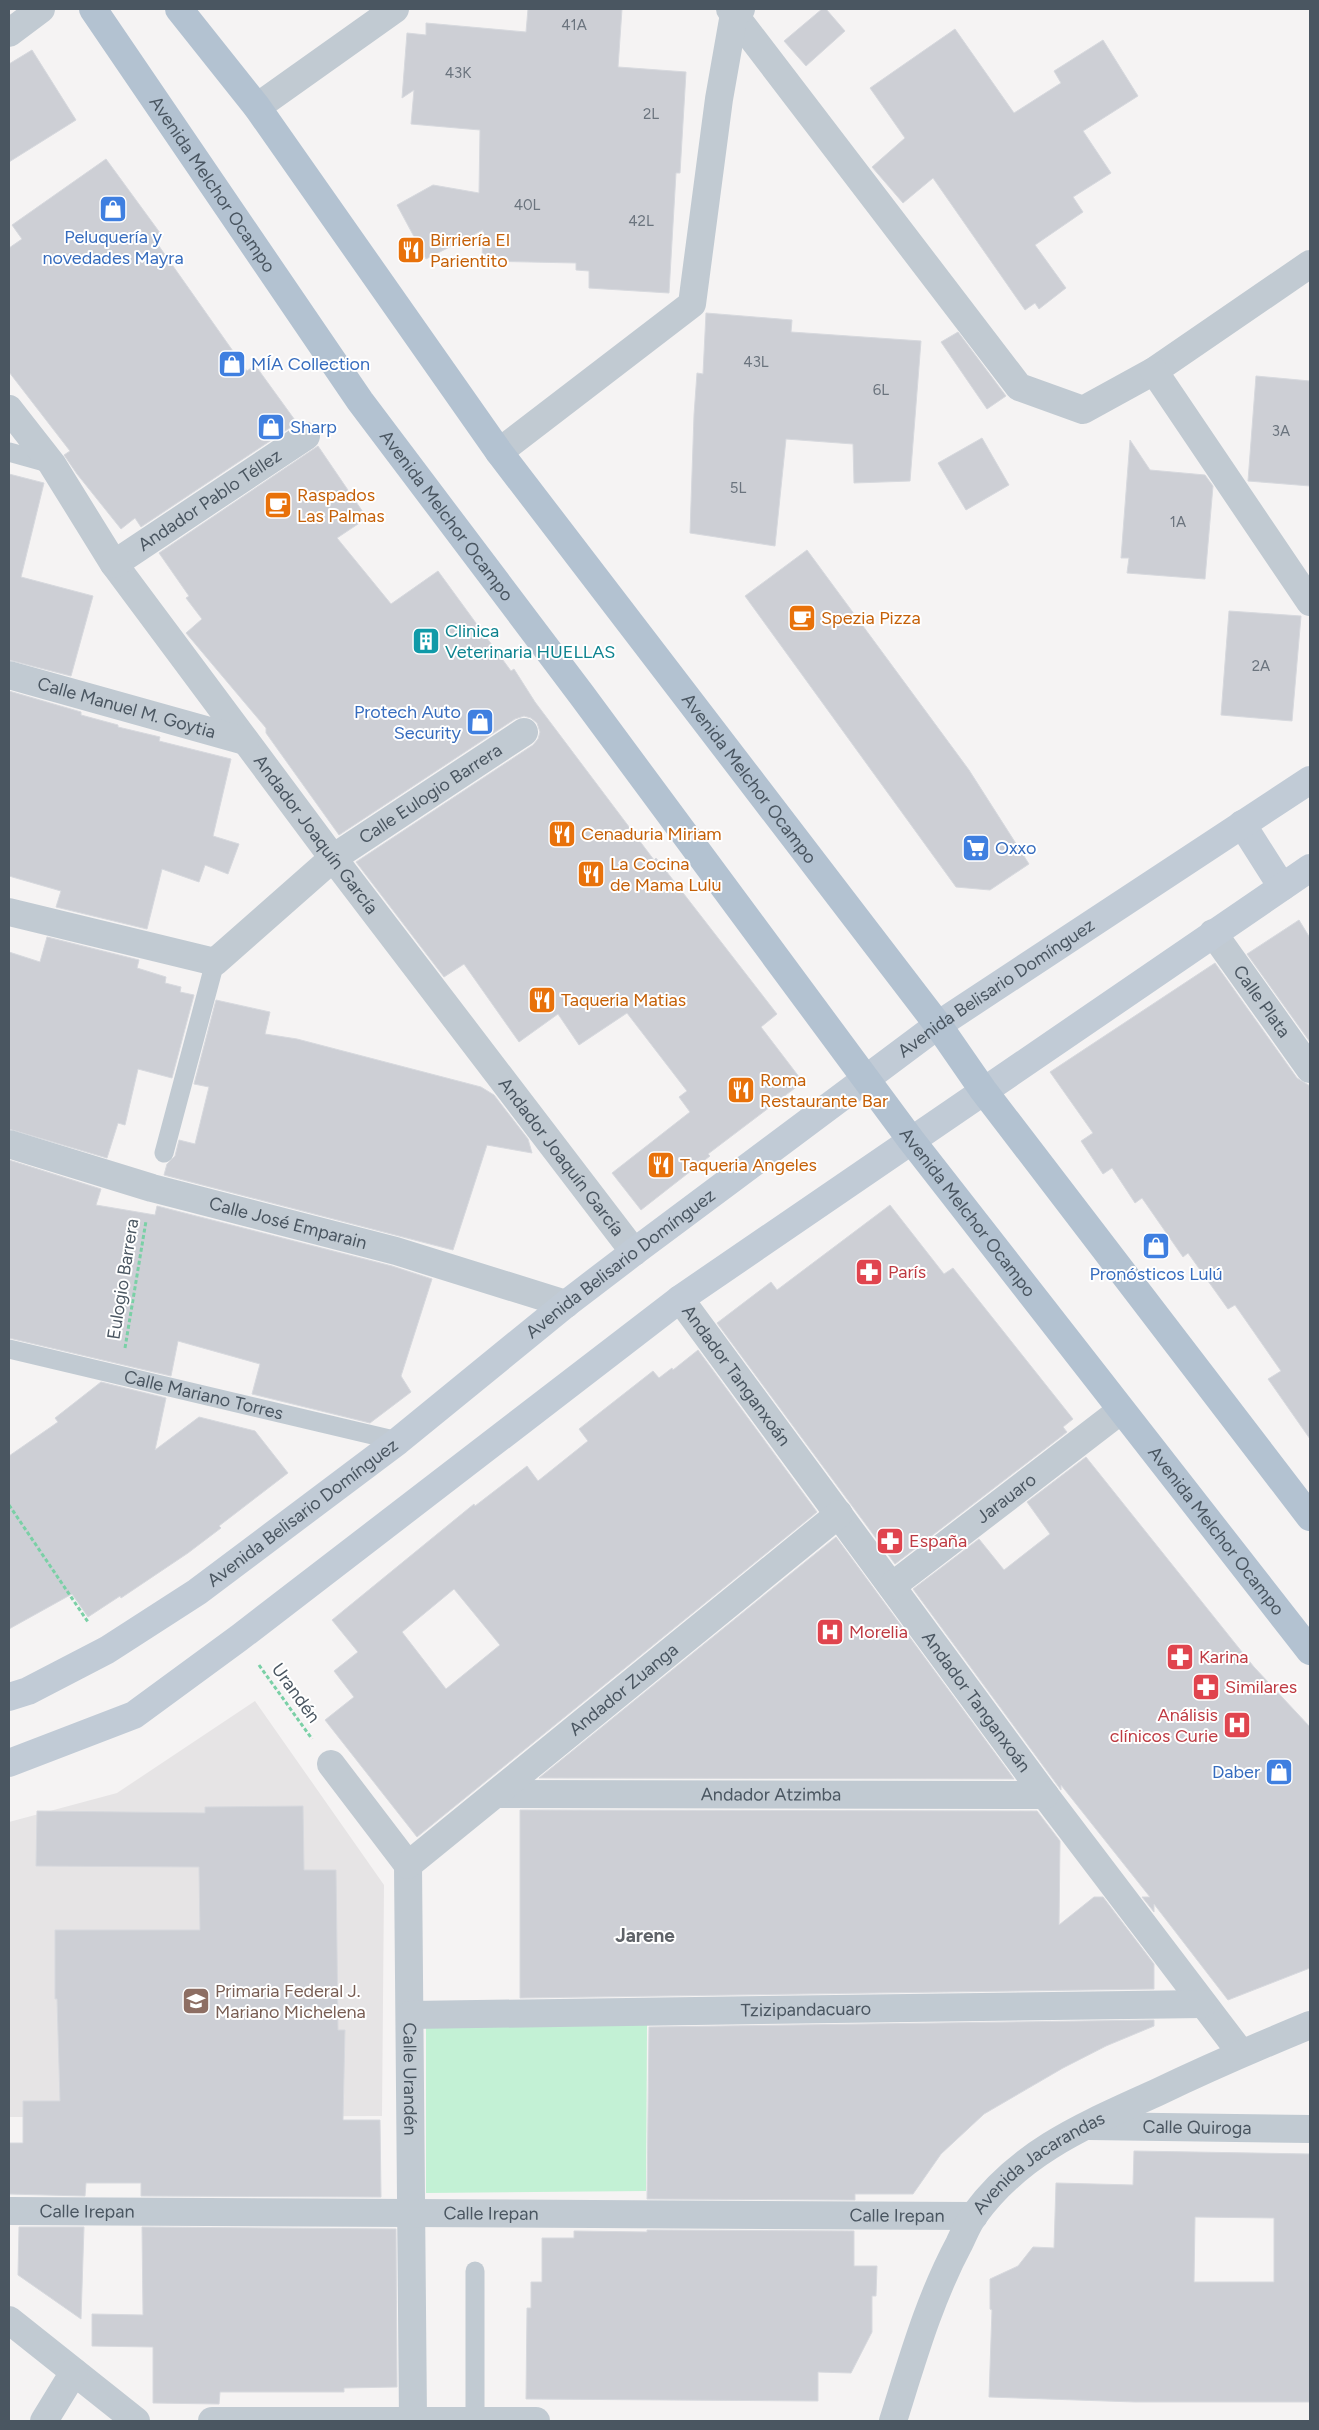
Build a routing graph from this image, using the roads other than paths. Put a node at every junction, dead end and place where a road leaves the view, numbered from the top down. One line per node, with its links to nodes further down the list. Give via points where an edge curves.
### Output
1 (41, 9): 6 (street)
2 (93, 9): 30 (main road, Avenida Melchor Ocampo, via 360,401)
3 (179, 9): 7 (main road, Avenida Melchor Ocampo)
4 (395, 9): 7 (street)
5 (735, 10): 9 (street, via 1019,387 1082,410); 13 (street, via 719,98 692,304)
6 (9, 34)
7 (257, 107): 13 (main road, Avenida Melchor Ocampo)
8 (1310, 264): 9 (street)
9 (1154, 371): 16 (street)
10 (9, 409): 14 (street, Andador Joaquín García)
11 (306, 436): 15 (street, Andador Pablo Téllez)
12 (9, 452): 14 (lane)
13 (499, 452): 28 (main road, Avenida Melchor Ocampo)
14 (52, 464): 15 (street, Andador Joaquín García)
15 (114, 564): 19 (street, Andador Joaquín García)
16 (1310, 602)
17 (9, 675): 19 (street, Calle Manuel M. Goytia)
18 (524, 732): 22 (street, Calle Eulogio Barrera)
19 (245, 740): 22 (street, Andador Joaquín García)
20 (1310, 780): 21 (street, Avenida Belisario Domínguez)
21 (1242, 824): 24 (street); 28 (street, Avenida Belisario Domínguez)
22 (333, 858): 27 (street, Calle Eulogio Barrera); 35 (street, Andador Joaquín García)
23 (1310, 868): 24 (street)
24 (1282, 887): 26 (street)
25 (9, 912): 27 (street)
26 (1214, 933): 29 (street, Calle Plata); 31 (street)
27 (215, 962): 34 (lane)
28 (938, 1025): 30 (street, Avenida Belisario Domínguez); 31 (main road, Avenida Melchor Ocampo)
29 (1310, 1069)
30 (866, 1078): 32 (main road, Avenida Melchor Ocampo); 35 (street, Avenida Belisario Domínguez)
31 (983, 1090): 32 (street); 42 (main road, Avenida Melchor Ocampo)
32 (911, 1140): 36 (street); 39 (main road, Avenida Melchor Ocampo)
33 (9, 1144): 37 (street, Calle José Emparain, via 152,1188 396,1251)
34 (164, 1153)
35 (634, 1252): 37 (street, Avenida Belisario Domínguez)
36 (680, 1299): 41 (street, Andador Tanganxoán); 46 (street, via 134,1715)
37 (566, 1304): 40 (street, Avenida Belisario Domínguez)
38 (9, 1349): 40 (lane, Calle Mariano Torres)
39 (1120, 1411): 43 (street, Jarauaro); 44 (main road, Avenida Melchor Ocampo)
40 (398, 1441): 45 (street, Avenida Belisario Domínguez, via 197,1592 106,1650)
41 (839, 1514): 43 (street, Andador Tanganxoán); 48 (street, Andador Zuanga)
42 (1310, 1517)
43 (892, 1586): 49 (street, Andador Tanganxoán)
44 (1310, 1651)
45 (9, 1698)
46 (9, 1763)
47 (331, 1764): 50 (street)
48 (496, 1794): 49 (street, Andador Atzimba); 50 (street, Andador Zuanga)
49 (1046, 1795): 51 (street, Andador Tanganxoán)
50 (408, 1865): 52 (street, Calle Urandén)
51 (1203, 2004): 52 (street, Tzizipandacuaro); 54 (street, Andador Tanganxoán)
52 (410, 2015): 58 (street, Calle Urandén)
53 (1310, 2025): 54 (street, Avenida Jacarandas)
54 (1241, 2053): 55 (street, Avenida Jacarandas)
55 (1082, 2126): 56 (street, Calle Quiroga); 59 (street, Avenida Jacarandas, via 1002,2180)
56 (1310, 2129)
57 (9, 2211): 58 (street, Calle Irepan)
58 (412, 2212): 59 (street, Calle Irepan); 63 (street, Calle Urandén)
59 (974, 2216): 69 (street, Avenida Jacarandas, via 930,2308)
60 (475, 2271): 64 (lane)
61 (9, 2320): 62 (street)
62 (74, 2372): 65 (street); 66 (street)
63 (413, 2420): 64 (street); 67 (street)
64 (475, 2420): 68 (street)
65 (44, 2421)
66 (136, 2421)
67 (212, 2421)
68 (536, 2421)
69 (893, 2421)

